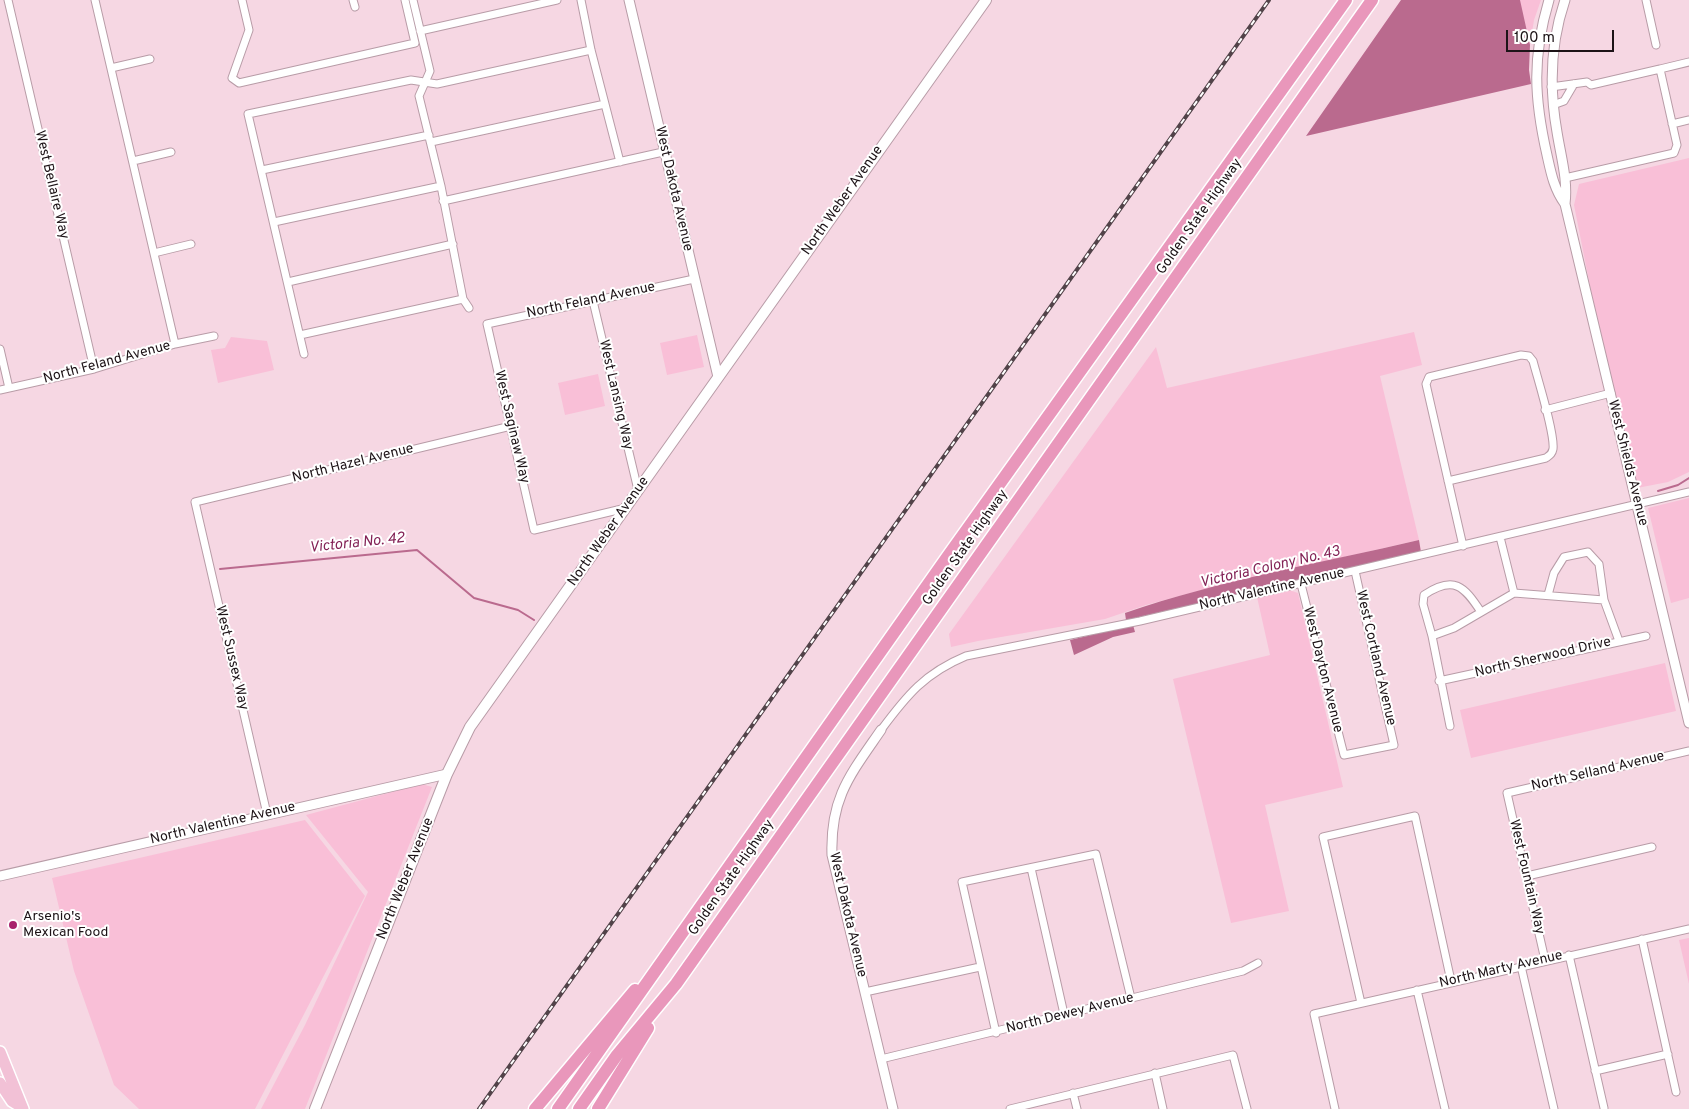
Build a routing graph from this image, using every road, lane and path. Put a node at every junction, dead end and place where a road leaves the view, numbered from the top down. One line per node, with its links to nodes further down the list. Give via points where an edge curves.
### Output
1 (8, 0): 54 (street, West Bellaire Way)
2 (96, 0): 20 (street)
3 (242, 0): 4 (street, via 250,30 232,78 239,83 415,43)
4 (405, 0)
5 (413, 0): 15 (street)
6 (557, 0): 15 (street)
7 (581, 0): 17 (street)
8 (630, 0): 31 (street, West Dakota Avenue)
9 (986, 0): 55 (main road, North Weber Avenue)
10 (1346, 0): 94 (highway, Golden State Highway, via 942,564)
11 (1372, 0): 100 (highway, Golden State Highway)
12 (1549, 0): 38 (street, West Shields Avenue, via 1539,41 1536,89 1556,191)
13 (1564, 0): 24 (street, West Shields Avenue, via 1554,44)
14 (1646, 0): 16 (street)
15 (420, 31): 22 (street, via 430,71)
16 (1656, 45)
17 (591, 50): 22 (street, via 437,84); 25 (street)
18 (150, 59): 20 (street)
19 (1689, 62): 21 (street)
20 (111, 68): 32 (street)
21 (1660, 70): 23 (street, via 1591,85 1587,82); 28 (street)
22 (424, 82): 29 (street, via 418,96); 34 (street, via 411,80 248,114)
23 (1574, 84): 24 (street); 26 (street, via 1564,101)
24 (1551, 87): 26 (street, West Shields Avenue)
25 (604, 104): 29 (street); 33 (street)
26 (1553, 104): 35 (street, West Shields Avenue)
27 (1689, 120): 28 (street)
28 (1672, 124): 35 (street, via 1677,145 1674,153)
29 (430, 138): 34 (street); 36 (street)
30 (171, 152): 32 (street)
31 (663, 152): 33 (street); 43 (street, West Dakota Avenue)
32 (133, 161): 42 (street)
33 (620, 162): 37 (street)
34 (262, 170): 39 (street)
35 (1565, 178): 38 (street, West Shields Avenue)
36 (441, 186): 37 (street); 39 (street)
37 (443, 201): 41 (street)
38 (1565, 204): 58 (street, West Shields Avenue)
39 (274, 222): 44 (street)
40 (191, 244): 42 (street)
41 (453, 244): 44 (street); 45 (street)
42 (154, 253): 51 (street)
43 (694, 279): 46 (street, North Feland Avenue); 55 (street, West Dakota Avenue)
44 (288, 282): 49 (street)
45 (463, 299): 47 (street); 49 (street)
46 (593, 301): 48 (street, North Feland Avenue); 62 (street, West Lansing Way)
47 (469, 308)
48 (487, 324): 60 (street, West Saginaw Way)
49 (300, 335): 53 (street)
50 (214, 336): 51 (street, North Feland Avenue)
51 (175, 344): 54 (street, North Feland Avenue)
52 (0, 349): 56 (street)
53 (304, 354)
54 (94, 369): 56 (street, North Feland Avenue)
55 (718, 377): 62 (main road, North Weber Avenue)
56 (9, 388): 57 (street, North Feland Avenue)
57 (0, 390)
58 (1610, 393): 59 (street); 65 (street, West Shields Avenue)
59 (1545, 410): 61 (street, via 1553,447 1546,458); 61 (street, via 1529,356 1521,355 1429,377 1426,384)
60 (511, 426): 64 (street, North Hazel Avenue); 66 (street, West Saginaw Way, via 534,530)
61 (1448, 481): 68 (street)
62 (638, 490): 66 (main road, North Weber Avenue)
63 (1689, 492): 65 (street, North Valentine Avenue)
64 (195, 502): 86 (street, West Sussex Way)
65 (1638, 505): 67 (street, North Valentine Avenue); 79 (street, West Shields Avenue)
66 (626, 508): 84 (main road, North Weber Avenue, via 481,711)
67 (1500, 537): 68 (street, North Valentine Avenue); 71 (street)
68 (1463, 546): 69 (street, North Valentine Avenue)
69 (1356, 571): 70 (street, North Valentine Avenue); 83 (street, West Cortland Avenue, via 1394,745)
70 (1301, 584): 81 (street, North Valentine Avenue, via 966,656 916,686); 83 (street, West Dayton Avenue)
71 (1514, 593): 72 (street); 74 (street)
72 (1548, 595): 73 (street); 73 (street, via 1554,573 1564,557 1588,552 1599,564)
73 (1604, 600): 77 (street)
74 (1481, 612): 75 (street); 75 (street, via 1468,593 1458,586 1447,584 1435,588 1424,595 1423,604)
75 (1432, 636): 78 (street)
76 (1646, 636): 77 (street, North Sherwood Drive)
77 (1619, 641): 78 (street, North Sherwood Drive)
78 (1439, 681): 80 (street)
79 (1689, 723)
80 (1450, 726)
81 (881, 730): 102 (street, West Dakota Avenue, via 840,795 831,836 832,855)
82 (1689, 751): 85 (street, North Selland Avenue)
83 (1344, 756)
84 (447, 774): 86 (street, North Valentine Avenue); 119 (main road, North Weber Avenue)
85 (1507, 793): 90 (street, West Fountain Way)
86 (268, 814): 89 (street, North Valentine Avenue)
87 (1652, 847): 90 (street)
88 (1031, 868): 98 (street, via 962,882); 103 (street, via 1096,854); 105 (street)
89 (0, 876)
90 (1527, 876): 95 (street, West Fountain Way)
91 (1689, 929): 92 (street, North Marty Avenue)
92 (1642, 939): 93 (street, North Marty Avenue); 108 (street)
93 (1569, 955): 95 (street, North Marty Avenue); 110 (street)
94 (668, 956): 120 (highway, via 633,991); 121 (highway, Golden State Highway)
95 (1545, 960): 97 (street, North Marty Avenue)
96 (1258, 963): 103 (street, North Dewey Avenue, via 1243,971)
97 (1521, 966): 99 (street, North Marty Avenue); 131 (street)
98 (980, 967): 102 (street); 106 (street)
99 (1451, 982): 101 (street, North Marty Avenue); 104 (street, via 1415,816 1323,837)
100 (676, 984): 122 (highway, Golden State Highway, via 617,1054); 123 (highway)
101 (1417, 990): 104 (street, North Marty Avenue); 130 (street)
102 (865, 992): 109 (street, West Dakota Avenue)
103 (1131, 998): 105 (street, North Dewey Avenue)
104 (1361, 1003): 129 (street, North Marty Avenue, via 1314,1014)
105 (1064, 1014): 106 (street, North Dewey Avenue)
106 (996, 1033): 109 (street, North Dewey Avenue)
107 (0, 1052): 116 (main road)
108 (1668, 1054): 110 (street); 114 (street)
109 (881, 1059): 124 (street, West Dakota Avenue)
110 (1596, 1071): 117 (street)
111 (1155, 1073): 115 (street); 127 (street); 128 (street, via 1233,1055)
112 (0, 1084): 116 (main road, via 12,1102)
113 (0, 1091): 118 (main road)
114 (1676, 1092)
115 (1073, 1093): 125 (street); 126 (street)
116 (22, 1108)
117 (1604, 1108)
118 (8, 1109)
119 (315, 1109)
120 (535, 1109)
121 (558, 1109)
122 (580, 1109)
123 (598, 1109)
124 (893, 1109)
125 (1010, 1109)
126 (1077, 1109)
127 (1164, 1109)
128 (1247, 1109)
129 (1335, 1109)
130 (1445, 1109)
131 (1554, 1109)

